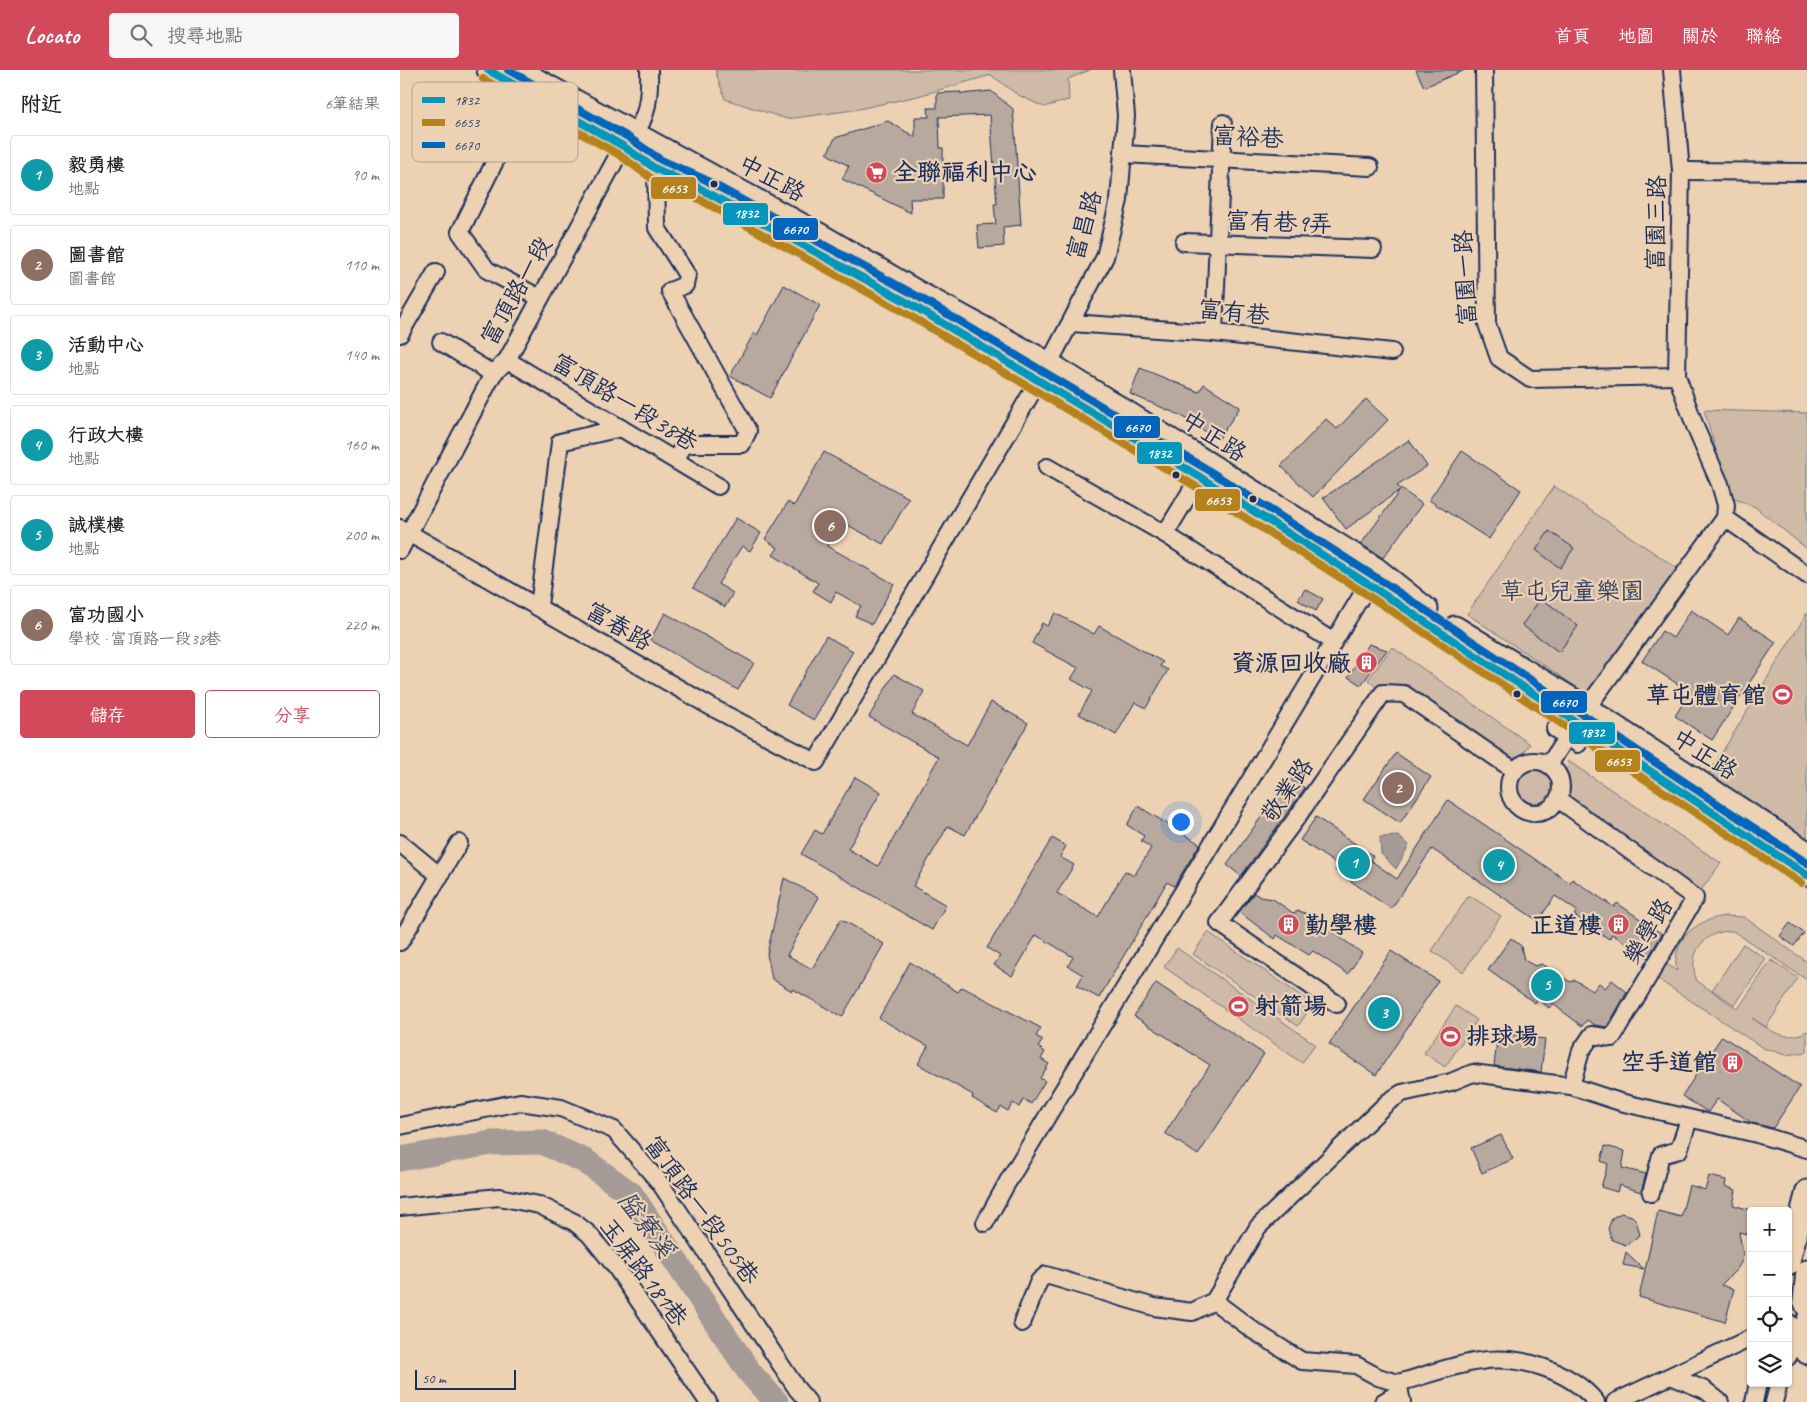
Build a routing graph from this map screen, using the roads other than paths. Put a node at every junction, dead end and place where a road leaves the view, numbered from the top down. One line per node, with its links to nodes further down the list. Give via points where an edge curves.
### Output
1 (488, 70): 7 (main road, 中正路)
2 (519, 70): 8 (main road, 中正路)
3 (649, 70): 14 (street, 富頂路一段, via 650,97)
4 (1122, 70): 15 (street, 富昌路, via 1126,116)
5 (1484, 70): 35 (street, 富園一路, via 1487,324 1499,358 1530,380)
6 (1672, 70): 20 (street, 富園三路)
7 (509, 82)
8 (538, 82)
9 (578, 108): 14 (main road, 中正路)
10 (578, 121): 12 (main road, 中正路)
11 (1223, 123): 16 (street)
12 (584, 124): 13 (street); 14 (main road, 中正路)
13 (578, 125)
14 (630, 141): 19 (main road, 中正路); 26 (street, 富頂路一段); 33 (main road, 中正路, via 821,235)
15 (1123, 154): 16 (street, 富裕巷); 27 (street, 富昌路, via 1119,200 1105,257)
16 (1221, 159): 18 (street, 富裕巷); 23 (street)
17 (495, 162): 26 (street, via 460,232 487,270)
18 (1370, 167)
19 (656, 169): 33 (main road, 中正路, via 699,188 912,305); 37 (street, via 657,228 687,275 685,286 670,291 748,431 742,444 685,444)
20 (1681, 171): 21 (street); 35 (street, 富園三路)
21 (1807, 172)
22 (1184, 242): 23 (street, 富有巷9弄)
23 (1216, 244): 24 (street, 富有巷9弄); 28 (street)
24 (1373, 249)
25 (436, 272): 29 (street)
26 (540, 298): 32 (street, 富頂路一段)
27 (1072, 322): 28 (street, 富有巷); 33 (street, 富昌路)
28 (1214, 333): 31 (street, 富有巷)
29 (400, 334)
30 (441, 342): 34 (street)
31 (1392, 352)
32 (507, 360): 34 (street, 富頂路一段); 36 (street, 富頂路一段38巷)
33 (1044, 372): 39 (main road, 中正路); 50 (street, 富昌路)
34 (493, 374): 42 (street, 富頂路一段)
35 (1677, 376): 41 (street, via 1720,484 1726,505)
36 (621, 428): 37 (street, 富頂路一段38巷); 47 (street, via 560,442)
37 (675, 460): 40 (street, 富頂路一段38巷)
38 (1047, 467): 43 (street)
39 (1204, 470): 43 (street); 46 (main road, 中正路, via 1256,495)
40 (718, 486)
41 (1725, 518): 45 (street); 49 (street)
42 (404, 530): 44 (street, 富頂路一段); 47 (street, 富春路)
43 (1165, 534): 48 (street)
44 (400, 550)
45 (1807, 575)
46 (1373, 577): 48 (street); 49 (main road, 中正路)
47 (538, 606): 50 (street, 富春路, via 713,708)
48 (1332, 641): 68 (street)
49 (1576, 723): 51 (street); 56 (main road, 中正路); 57 (main road, 中正路)
50 (816, 762)
51 (1549, 765): 52 (street, via 1530,762); 53 (street, via 1560,783)
52 (1515, 771): 53 (street, via 1509,787 1515,804 1522,809 1539,812); 60 (street, 敬業路, via 1404,694 1383,693 1219,923)
53 (1558, 799): 61 (street, 樂學路, via 1695,898 1612,1038 1592,1035 1581,1051)
54 (400, 843): 58 (street)
55 (459, 843): 58 (street)
56 (1807, 852)
57 (1807, 875)
58 (440, 876): 59 (street)
59 (400, 942)
60 (1337, 1004)
61 (1570, 1086): 62 (street); 71 (street, via 1473,1073 1451,1082 1402,1093 1381,1109 1258,1227)
62 (1688, 1119): 64 (street); 66 (street, via 1679,1150 1661,1155)
63 (400, 1126): 82 (street, 富頂路一段505巷, via 520,1102 562,1108 614,1130 660,1184)
64 (1807, 1149)
65 (1807, 1190): 69 (main road)
66 (1651, 1193)
67 (400, 1207): 81 (street, 玉屏路181巷, via 499,1197 539,1204 574,1222 589,1234 615,1266)
68 (985, 1223)
69 (1791, 1252)
70 (1807, 1271): 72 (main road, via 1804,1300)
71 (1214, 1301): 74 (street, via 1192,1312 1154,1307 1046,1276 1038,1281); 80 (street, via 1302,1361 1356,1365)
72 (1807, 1307)
73 (1807, 1315): 75 (street)
74 (1022, 1323)
75 (1794, 1339)
76 (1747, 1340): 77 (street)
77 (1671, 1376): 85 (street); 86 (street, via 1705,1390)
78 (1757, 1387): 87 (street)
79 (1778, 1387): 88 (street)
80 (1400, 1393): 83 (street); 84 (street, via 1480,1361 1508,1360 1554,1372 1576,1383)
81 (708, 1402)
82 (808, 1402)
83 (1382, 1402)
84 (1596, 1402)
85 (1615, 1402)
86 (1720, 1402)
87 (1754, 1402)
88 (1774, 1402)

